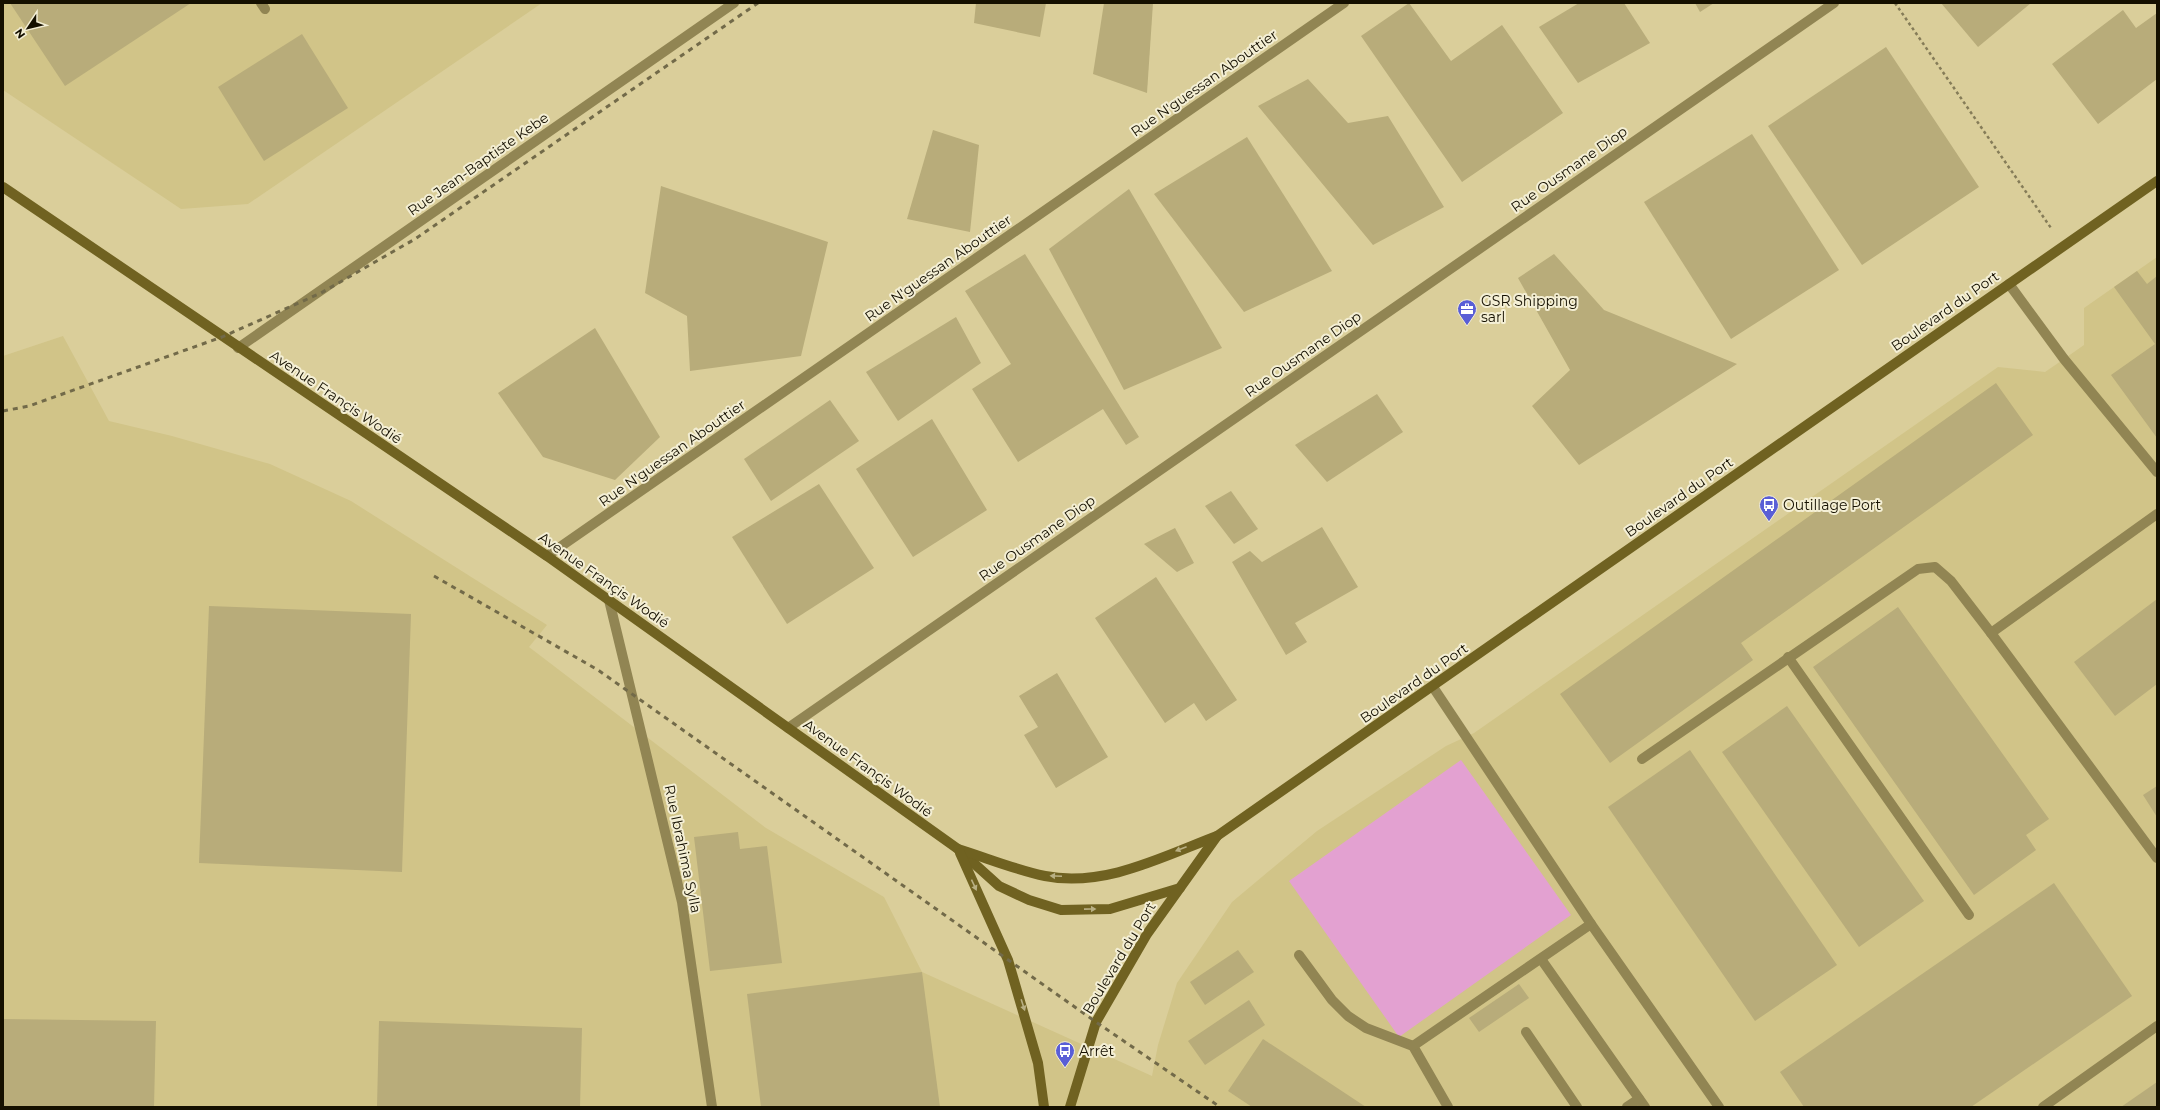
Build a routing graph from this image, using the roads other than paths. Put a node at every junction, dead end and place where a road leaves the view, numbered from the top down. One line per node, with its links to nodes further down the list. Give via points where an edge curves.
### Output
1 (734, 3): 7 (street, Rue Jean-Baptiste Kebe)
2 (1344, 3): 10 (street, Rue N'guessan Abouttier)
3 (1834, 3): 15 (street, Rue Ousmane Diop)
4 (2157, 181): 6 (main road, Boulevard du Port)
5 (3, 187): 7 (main road, Avenue Françis Wodié)
6 (2009, 284): 8 (street, via 2064,359); 14 (main road, Boulevard du Port)
7 (238, 348): 10 (main road, Avenue Françis Wodié)
8 (2157, 472)
9 (2157, 514): 12 (street)
10 (547, 556): 11 (main road, Avenue Françis Wodié)
11 (609, 600): 15 (main road, Avenue Françis Wodié); 29 (street, Rue Ibrahima Sylla, via 682,902)
12 (1991, 633): 13 (street, via 1951,581 1935,567 1918,569); 19 (street)
13 (1788, 657): 16 (street); 21 (street)
14 (1433, 687): 17 (main road, Boulevard du Port); 22 (street)
15 (788, 728): 18 (main road, Avenue Françis Wodié)
16 (1642, 759)
17 (1218, 836): 18 (main road, Boulevard du Port, one-way to 18, via 1127,870 1090,878 1046,876); 20 (main road, Boulevard du Port)
18 (958, 849): 20 (main road, one-way to 20, via 999,886 1029,900 1061,910 1110,909); 30 (main road, one-way to 30, via 1008,960 1038,1063)
19 (2157, 858)
20 (1180, 888): 31 (main road, Boulevard du Port, via 1147,934 1096,1022)
21 (1969, 915)
22 (1591, 924): 24 (street); 35 (street)
23 (1299, 956): 27 (street, via 1332,1000 1348,1016 1366,1028)
24 (1541, 958): 27 (street); 28 (street)
25 (2157, 1026): 36 (street)
26 (1526, 1032): 33 (street)
27 (1413, 1046): 32 (street)
28 (1642, 1103): 34 (street)
29 (712, 1107)
30 (1044, 1107)
31 (1070, 1107)
32 (1448, 1107)
33 (1577, 1107)
34 (1627, 1107)
35 (1719, 1107)
36 (2043, 1107)

